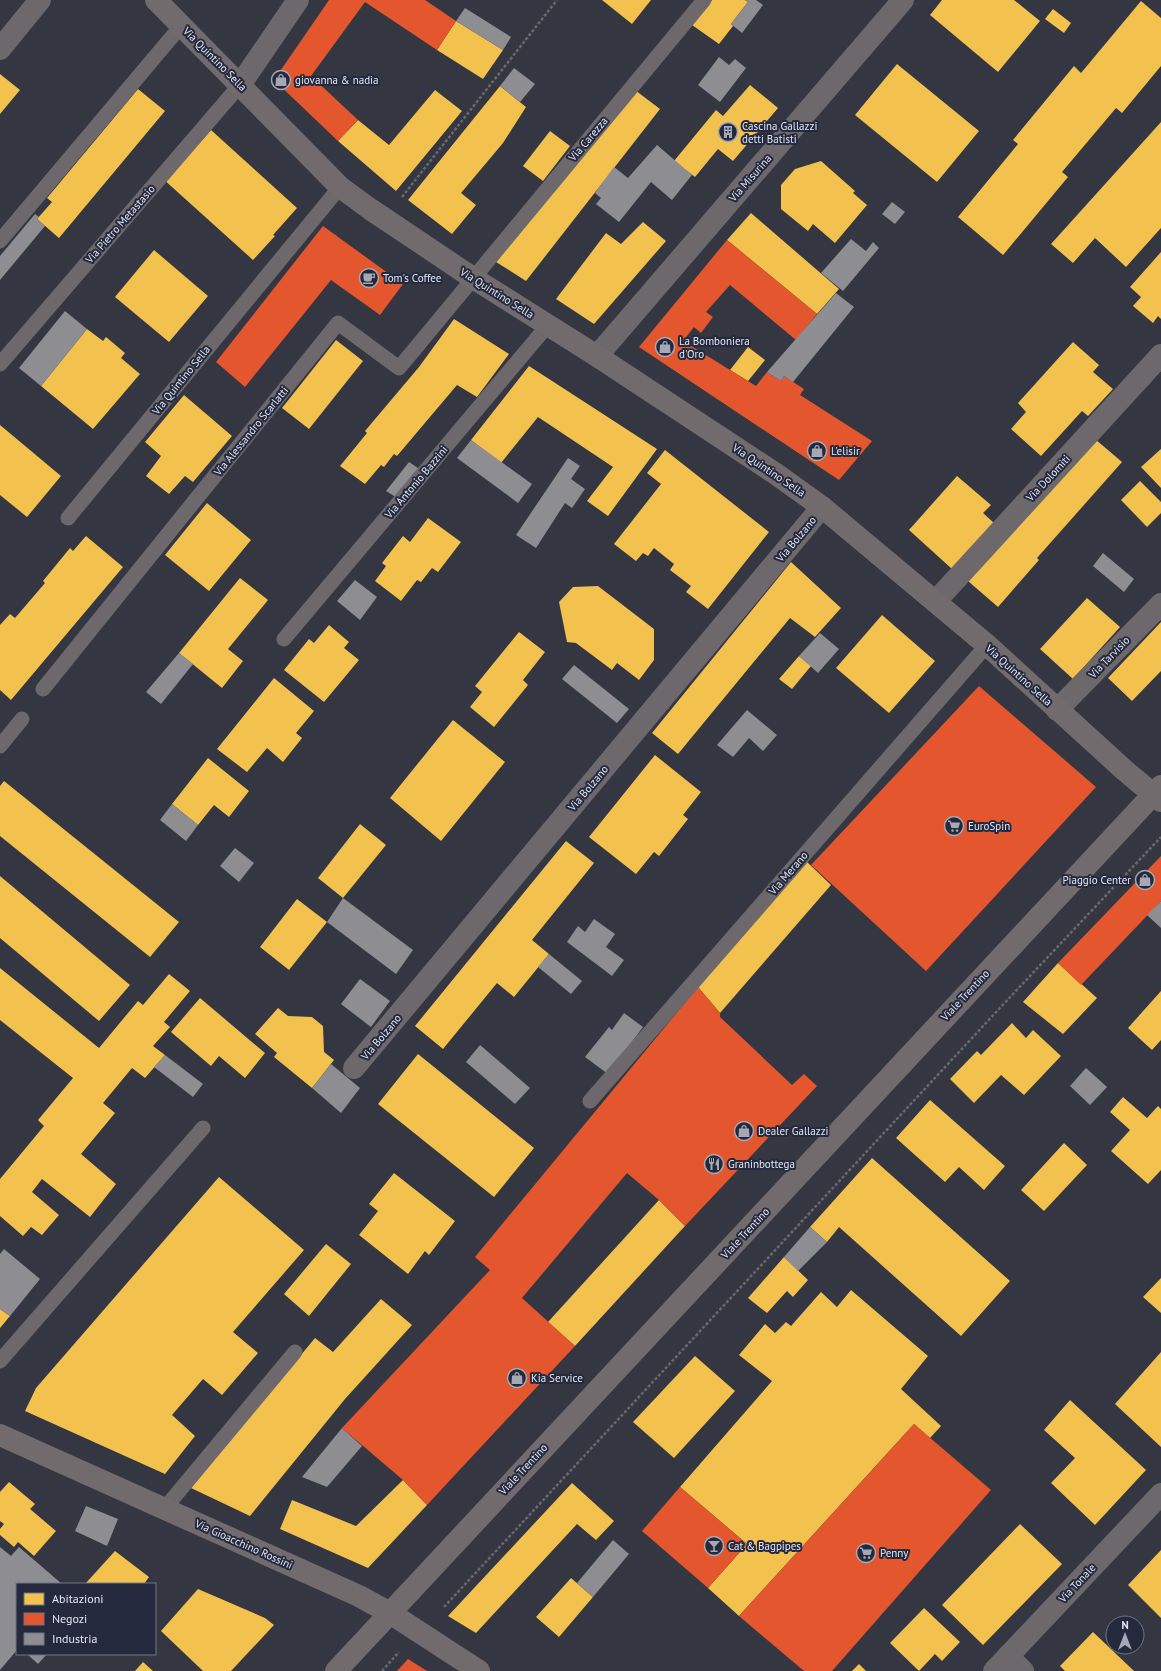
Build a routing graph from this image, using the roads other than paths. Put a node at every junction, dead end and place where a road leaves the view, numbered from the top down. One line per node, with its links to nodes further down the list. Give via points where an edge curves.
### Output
1 (40, 0): 7 (street)
2 (156, 0): 6 (street, Via Quintino Sella)
3 (298, 0): 8 (street)
4 (704, 0): 11 (lane, Via Carezza)
5 (903, 0): 14 (street, Via Misurina)
6 (181, 26): 8 (street, Via Quintino Sella); 10 (lane)
7 (0, 49)
8 (240, 84): 9 (street, Via Quintino Sella); 15 (lane, Via Pietro Metastasio)
9 (340, 187): 11 (street, Via Quintino Sella); 17 (lane, Via Quintino Sella)
10 (0, 241)
11 (473, 278): 12 (street, Via Quintino Sella); 22 (lane, Via Alessandro Scarlatti, via 399,368 338,323)
12 (548, 325): 14 (street, Via Quintino Sella); 20 (lane, Via Antonio Bazzini)
13 (1161, 355): 18 (street, Via Dolomiti)
14 (597, 356): 16 (street, Via Quintino Sella)
15 (0, 364)
16 (822, 507): 18 (street, Via Quintino Sella); 27 (street, Via Bolzano)
17 (68, 518)
18 (936, 601): 21 (street, Via Quintino Sella)
19 (1161, 604): 23 (street, Via Tarvisio)
20 (284, 639)
21 (987, 645): 23 (street, Via Quintino Sella); 28 (lane, Via Merano)
22 (44, 689)
23 (1058, 710): 26 (street, Via Quintino Sella)
24 (22, 719): 25 (lane)
25 (0, 746)
26 (1158, 794): 35 (street, Viale Trentino)
27 (354, 1068)
28 (590, 1101)
29 (203, 1128): 31 (lane)
30 (295, 1352): 34 (lane)
31 (0, 1361)
32 (0, 1435): 34 (street, Via Gioacchino Rossini)
33 (1161, 1494): 36 (street, Via Tonale)
34 (165, 1508): 35 (street, Via Gioacchino Rossini, via 359,1596)
35 (390, 1613): 37 (street, Viale Trentino); 38 (street, Via Gioacchino Rossini)
36 (1008, 1666)
37 (336, 1671)
38 (478, 1671)

